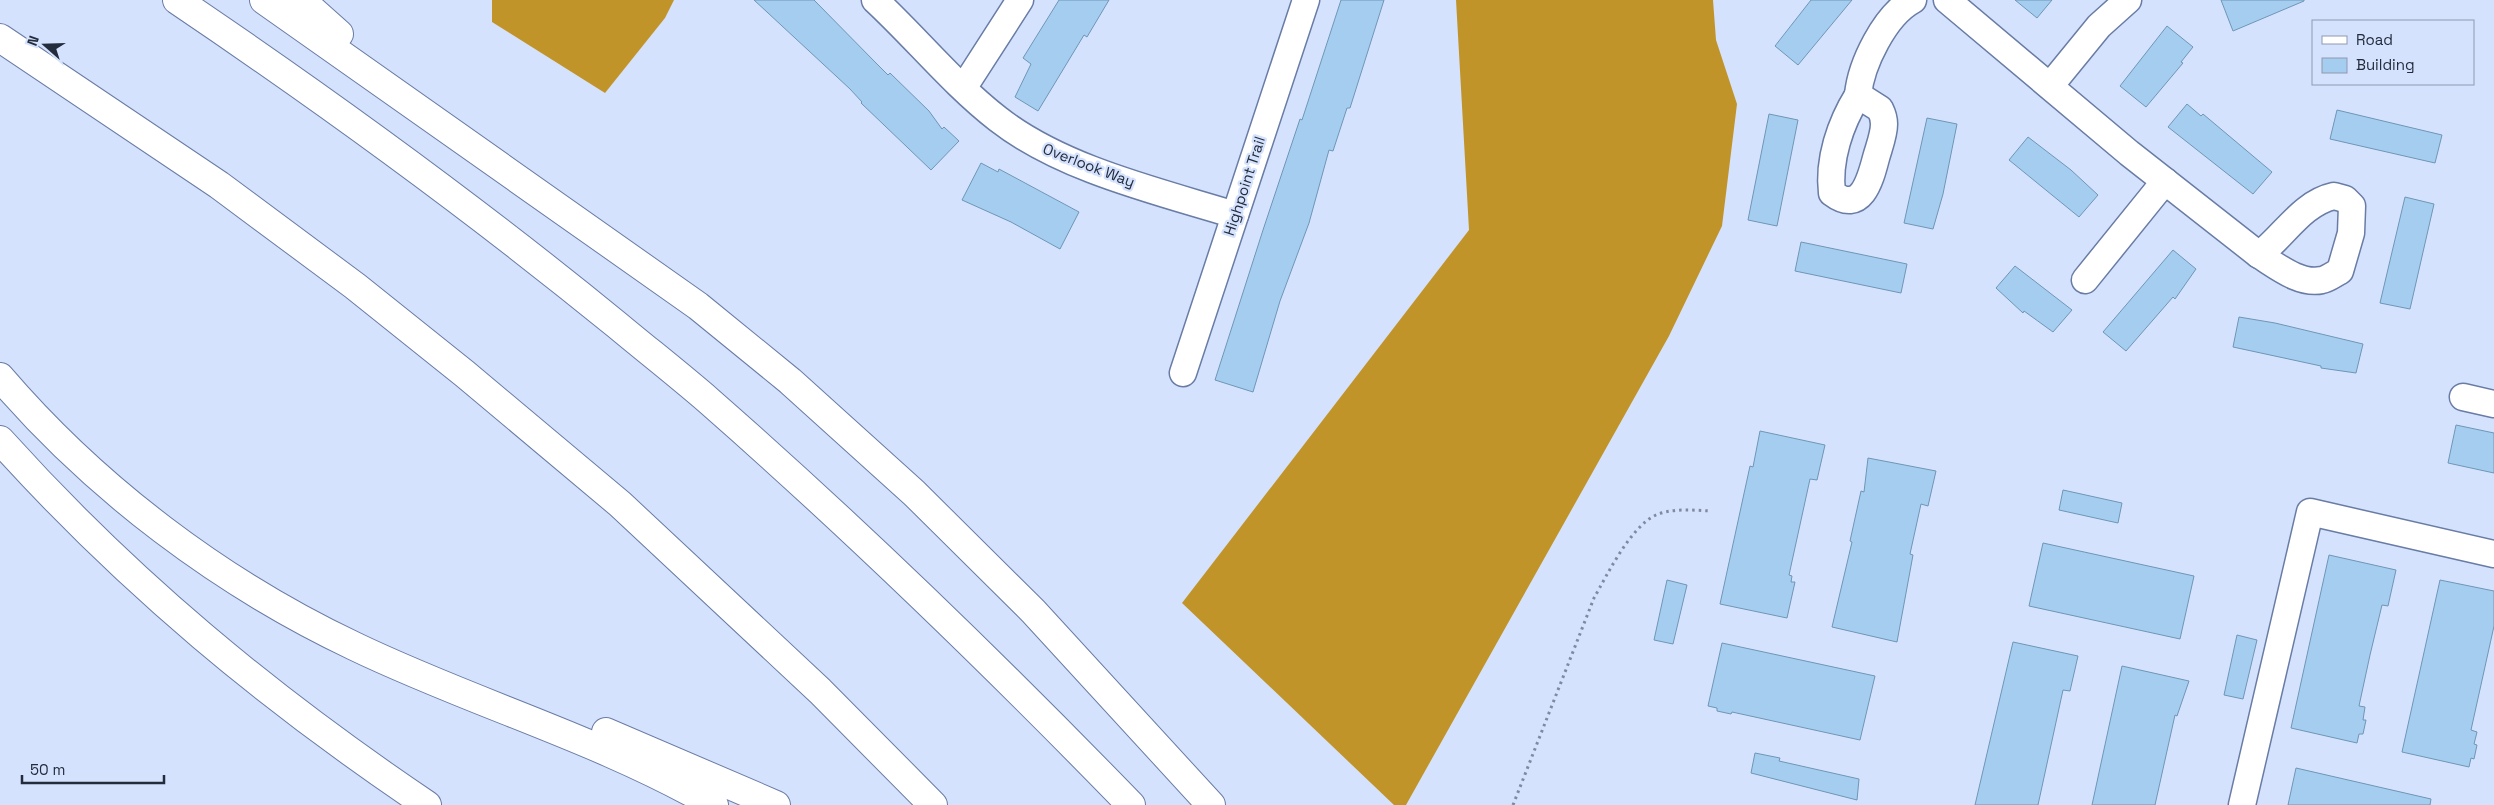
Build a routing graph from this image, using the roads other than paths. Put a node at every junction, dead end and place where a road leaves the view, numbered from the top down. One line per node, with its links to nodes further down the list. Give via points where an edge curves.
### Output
1 (177, 0): 30 (highway, via 436,182 545,266 708,400 915,588)
2 (264, 0): 14 (highway)
3 (301, 0): 14 (highway)
4 (1020, 0): 12 (street)
5 (1306, 0): 16 (street, Highpoint Trail)
6 (1913, 0): 13 (street, via 1892,18 1872,48)
7 (1947, 0): 11 (street)
8 (2128, 0): 11 (street, via 2099,26)
9 (882, 3): 12 (street, Overlook Way)
10 (0, 38): 29 (highway, via 219,185 355,286 465,374 620,504 820,690)
11 (2050, 86): 15 (street)
12 (964, 87): 16 (street, Overlook Way, via 998,119 1050,152)
13 (1858, 95)
14 (459, 138): 31 (highway, via 698,306 790,382 914,493 1033,611)
15 (2165, 181): 17 (street); 18 (street)
16 (1235, 215): 19 (street, Highpoint Trail)
17 (2259, 255)
18 (2085, 280)
19 (1183, 373)
20 (0, 377): 24 (highway, via 48,431)
21 (2463, 397): 22 (street)
22 (2494, 404)
23 (3, 443): 26 (highway, via 70,516 187,625 269,692)
24 (156, 524): 27 (highway, via 256,592 356,648 618,756); 28 (highway, via 258,582 360,633 627,740)
25 (2494, 554): 32 (street, via 2310,512)
26 (427, 805)
27 (714, 805)
28 (776, 805)
29 (933, 805)
30 (1131, 805)
31 (1211, 805)
32 (2242, 805)

